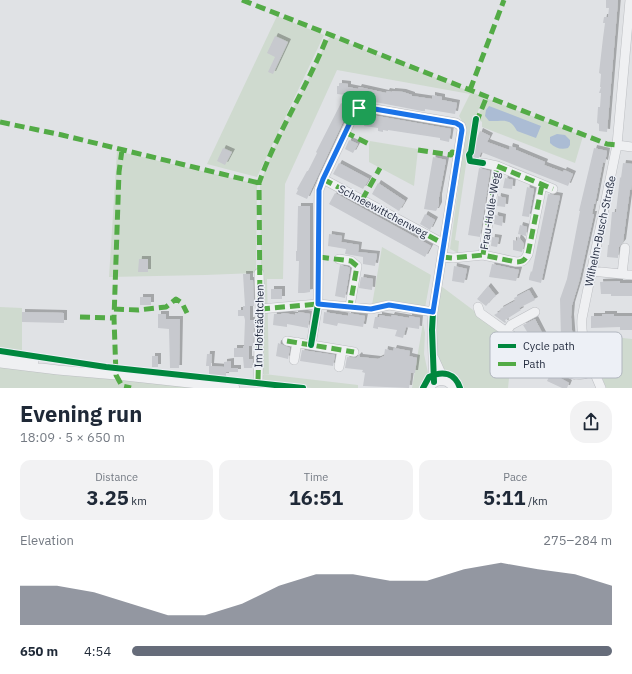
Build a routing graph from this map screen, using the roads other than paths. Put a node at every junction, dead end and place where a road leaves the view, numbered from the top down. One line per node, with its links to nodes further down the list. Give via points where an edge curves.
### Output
1 (630, 5): 2 (street, Wilhelm-Busch-Straße)
2 (628, 71): 3 (street, Wilhelm-Busch-Straße)
3 (617, 145): 4 (street); 15 (street, Wilhelm-Busch-Straße)
4 (632, 147)
5 (483, 163): 6 (street, Frau-Holle-Weg)
6 (497, 166): 8 (street, Frau-Holle-Weg); 12 (street, Frau-Holle-Weg)
7 (323, 179): 10 (street, Schneewittchenweg); 10 (street, via 351,119 359,108 456,123 461,126 462,136); 19 (street, via 319,190)
8 (542, 185): 9 (street, Frau-Holle-Weg); 12 (street, Frau-Holle-Weg, via 525,260 516,262)
9 (553, 189)
10 (444, 244): 13 (street)
11 (625, 248): 17 (street)
12 (483, 255): 13 (street, Frau-Holle-Weg)
13 (442, 257): 23 (street)
14 (339, 259): 20 (street, via 354,262 357,266)
15 (591, 270): 17 (street); 26 (street, Wilhelm-Busch-Straße)
16 (259, 273): 22 (street, Im Hofstädtchen)
17 (622, 274): 18 (street)
18 (632, 275)
19 (318, 304): 20 (street); 22 (street); 29 (street)
20 (350, 306): 23 (street, via 371,309 389,305)
21 (478, 307): 25 (street, via 480,313)
22 (260, 309): 39 (street, Im Hofstädtchen)
23 (433, 312): 33 (street)
24 (535, 312): 25 (street, via 511,326)
25 (506, 332)
26 (582, 332)
27 (287, 341): 28 (street)
28 (297, 342): 29 (street); 34 (street)
29 (311, 345): 30 (street)
30 (342, 350): 31 (street); 36 (street)
31 (354, 352)
32 (0, 356): 37 (street)
33 (434, 356): 40 (street); 41 (street)
34 (294, 360)
35 (0, 363): 37 (street)
36 (339, 367)
37 (116, 375): 42 (street)
38 (597, 378): 44 (street, Wilhelm-Busch-Straße)
39 (258, 380)
40 (444, 380): 41 (street); 43 (street, via 451,383)
41 (432, 385)
42 (235, 388)
43 (454, 388)
44 (601, 388)

